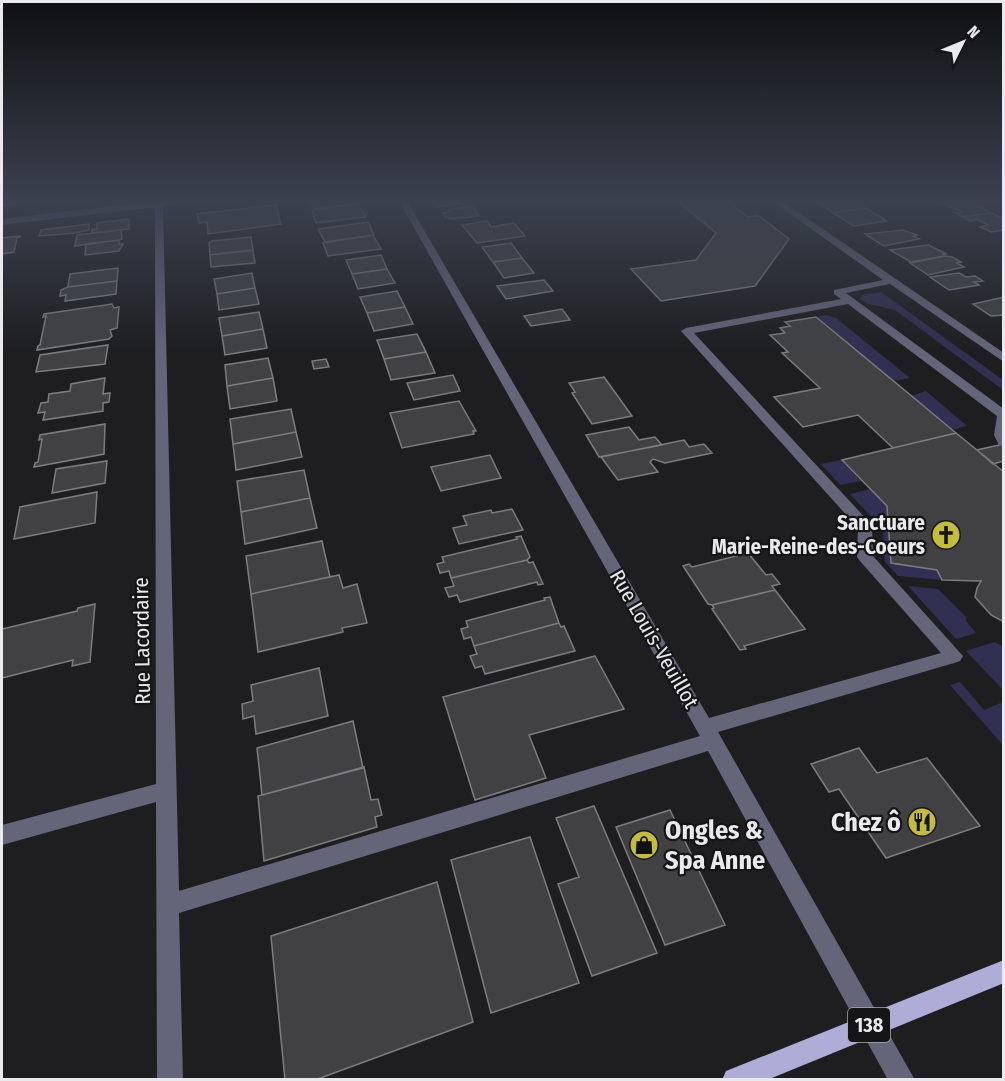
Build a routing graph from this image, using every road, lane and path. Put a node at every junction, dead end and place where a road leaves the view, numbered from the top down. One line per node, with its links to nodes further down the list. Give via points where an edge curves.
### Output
1 (160, 251): 9 (street, Rue Lacordaire)
2 (432, 251): 8 (street, Rue Louis-Veuillot)
3 (849, 251): 4 (street)
4 (891, 281): 5 (street, via 838,292); 6 (street)
5 (850, 301): 7 (street, via 1003,415 1000,435); 8 (street, via 686,331 865,527 865,557 954,656)
6 (1004, 359)
7 (1004, 442)
8 (709, 734): 11 (street); 13 (street, Rue Louis-Veuillot)
9 (166, 790): 10 (street); 11 (street, Rue Lacordaire)
10 (2, 835)
11 (168, 905): 14 (street, Rue Lacordaire)
12 (1004, 970): 13 (main road, 138)
13 (870, 1024): 15 (main road, 138); 16 (street, Rue Louis-Veuillot)
14 (170, 1080)
15 (735, 1080)
16 (902, 1080)

